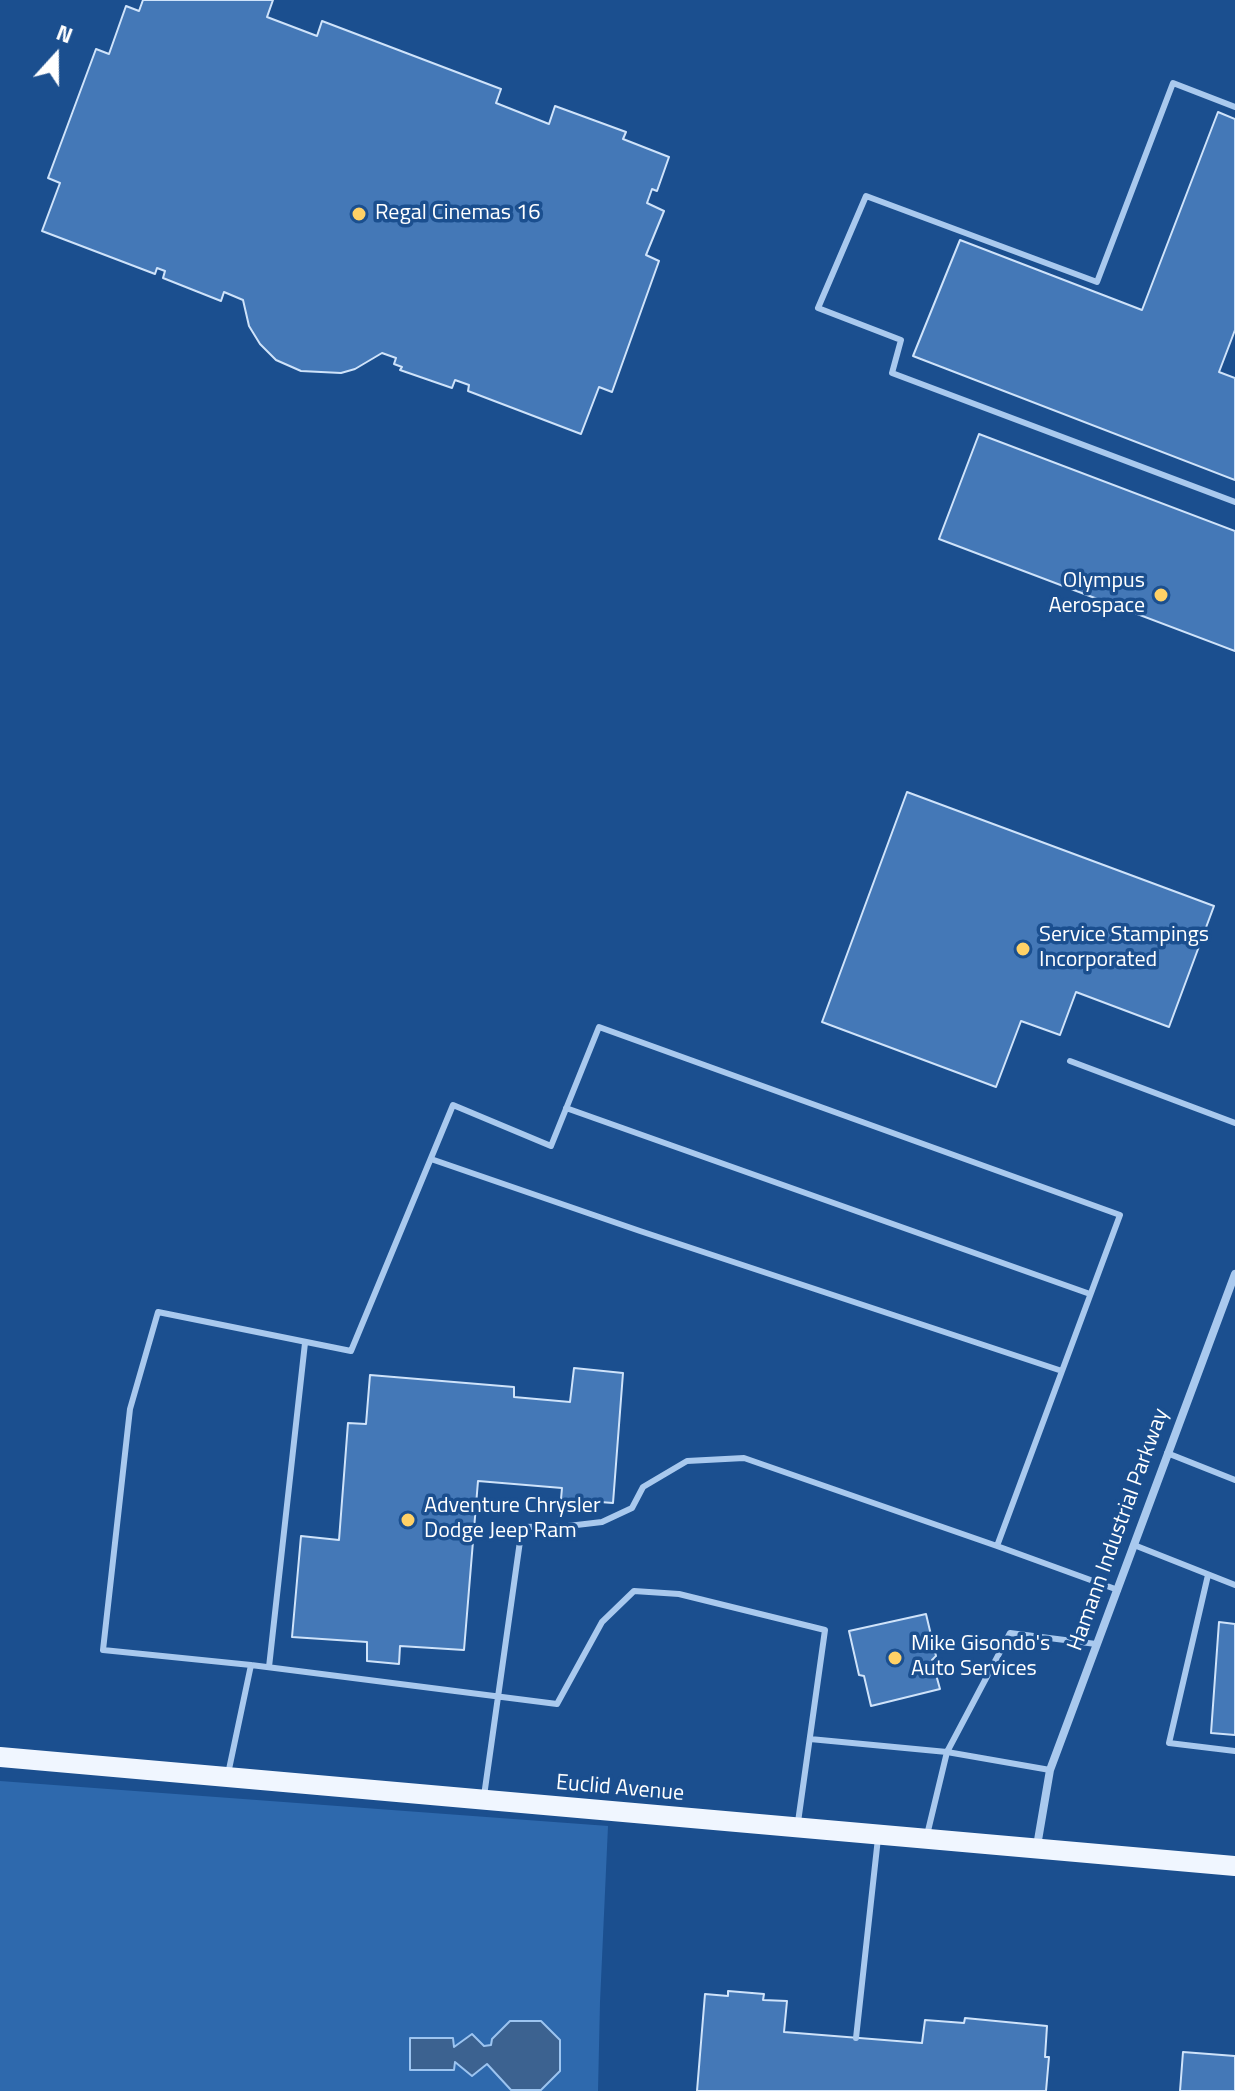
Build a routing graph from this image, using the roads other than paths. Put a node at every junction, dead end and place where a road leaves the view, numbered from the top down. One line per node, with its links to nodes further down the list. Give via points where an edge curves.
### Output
1 (1235, 107): 2 (lane, via 1173,83 1097,282 866,196 818,308 901,340 892,373)
2 (1235, 502)
3 (1070, 1061): 5 (lane)
4 (566, 1108): 6 (lane, via 551,1146 453,1105); 8 (lane); 8 (lane, via 599,1027 1120,1215)
5 (1235, 1123)
6 (431, 1159): 9 (lane, via 351,1351); 10 (lane)
7 (1235, 1274): 11 (street, Hamann Industrial Parkway)
8 (1090, 1294): 10 (lane)
9 (305, 1343): 19 (lane, via 158,1312 130,1409 103,1650); 20 (lane)
10 (1062, 1371): 14 (lane)
11 (1167, 1453): 12 (lane); 13 (street, Hamann Industrial Parkway)
12 (1235, 1480)
13 (1134, 1545): 15 (lane); 17 (street, Hamann Industrial Parkway)
14 (997, 1546): 17 (lane); 21 (lane, via 744,1458 687,1461 643,1487 632,1508 602,1522 522,1527)
15 (1208, 1575): 16 (lane); 23 (lane, via 1169,1743)
16 (1235, 1585)
17 (1118, 1590): 18 (street, Hamann Industrial Parkway)
18 (1096, 1644): 24 (lane, via 1010,1633); 26 (street, Hamann Industrial Parkway)
19 (251, 1665): 20 (lane); 27 (lane)
20 (269, 1667): 21 (lane)
21 (496, 1698): 22 (lane, via 557,1704 602,1622 634,1591 679,1594 825,1630); 28 (lane)
22 (810, 1739): 24 (lane); 29 (lane)
23 (1235, 1751)
24 (947, 1752): 26 (lane); 31 (lane)
25 (0, 1757): 27 (main road, Euclid Avenue)
26 (1050, 1770): 32 (street, Hamann Industrial Parkway)
27 (227, 1777): 28 (main road, Euclid Avenue)
28 (483, 1801): 29 (main road, Euclid Avenue)
29 (797, 1829): 30 (main road, Euclid Avenue)
30 (878, 1836): 31 (main road, Euclid Avenue); 34 (lane)
31 (926, 1840): 32 (main road, Euclid Avenue)
32 (1036, 1849): 33 (main road, Euclid Avenue)
33 (1235, 1866)
34 (856, 2038)

